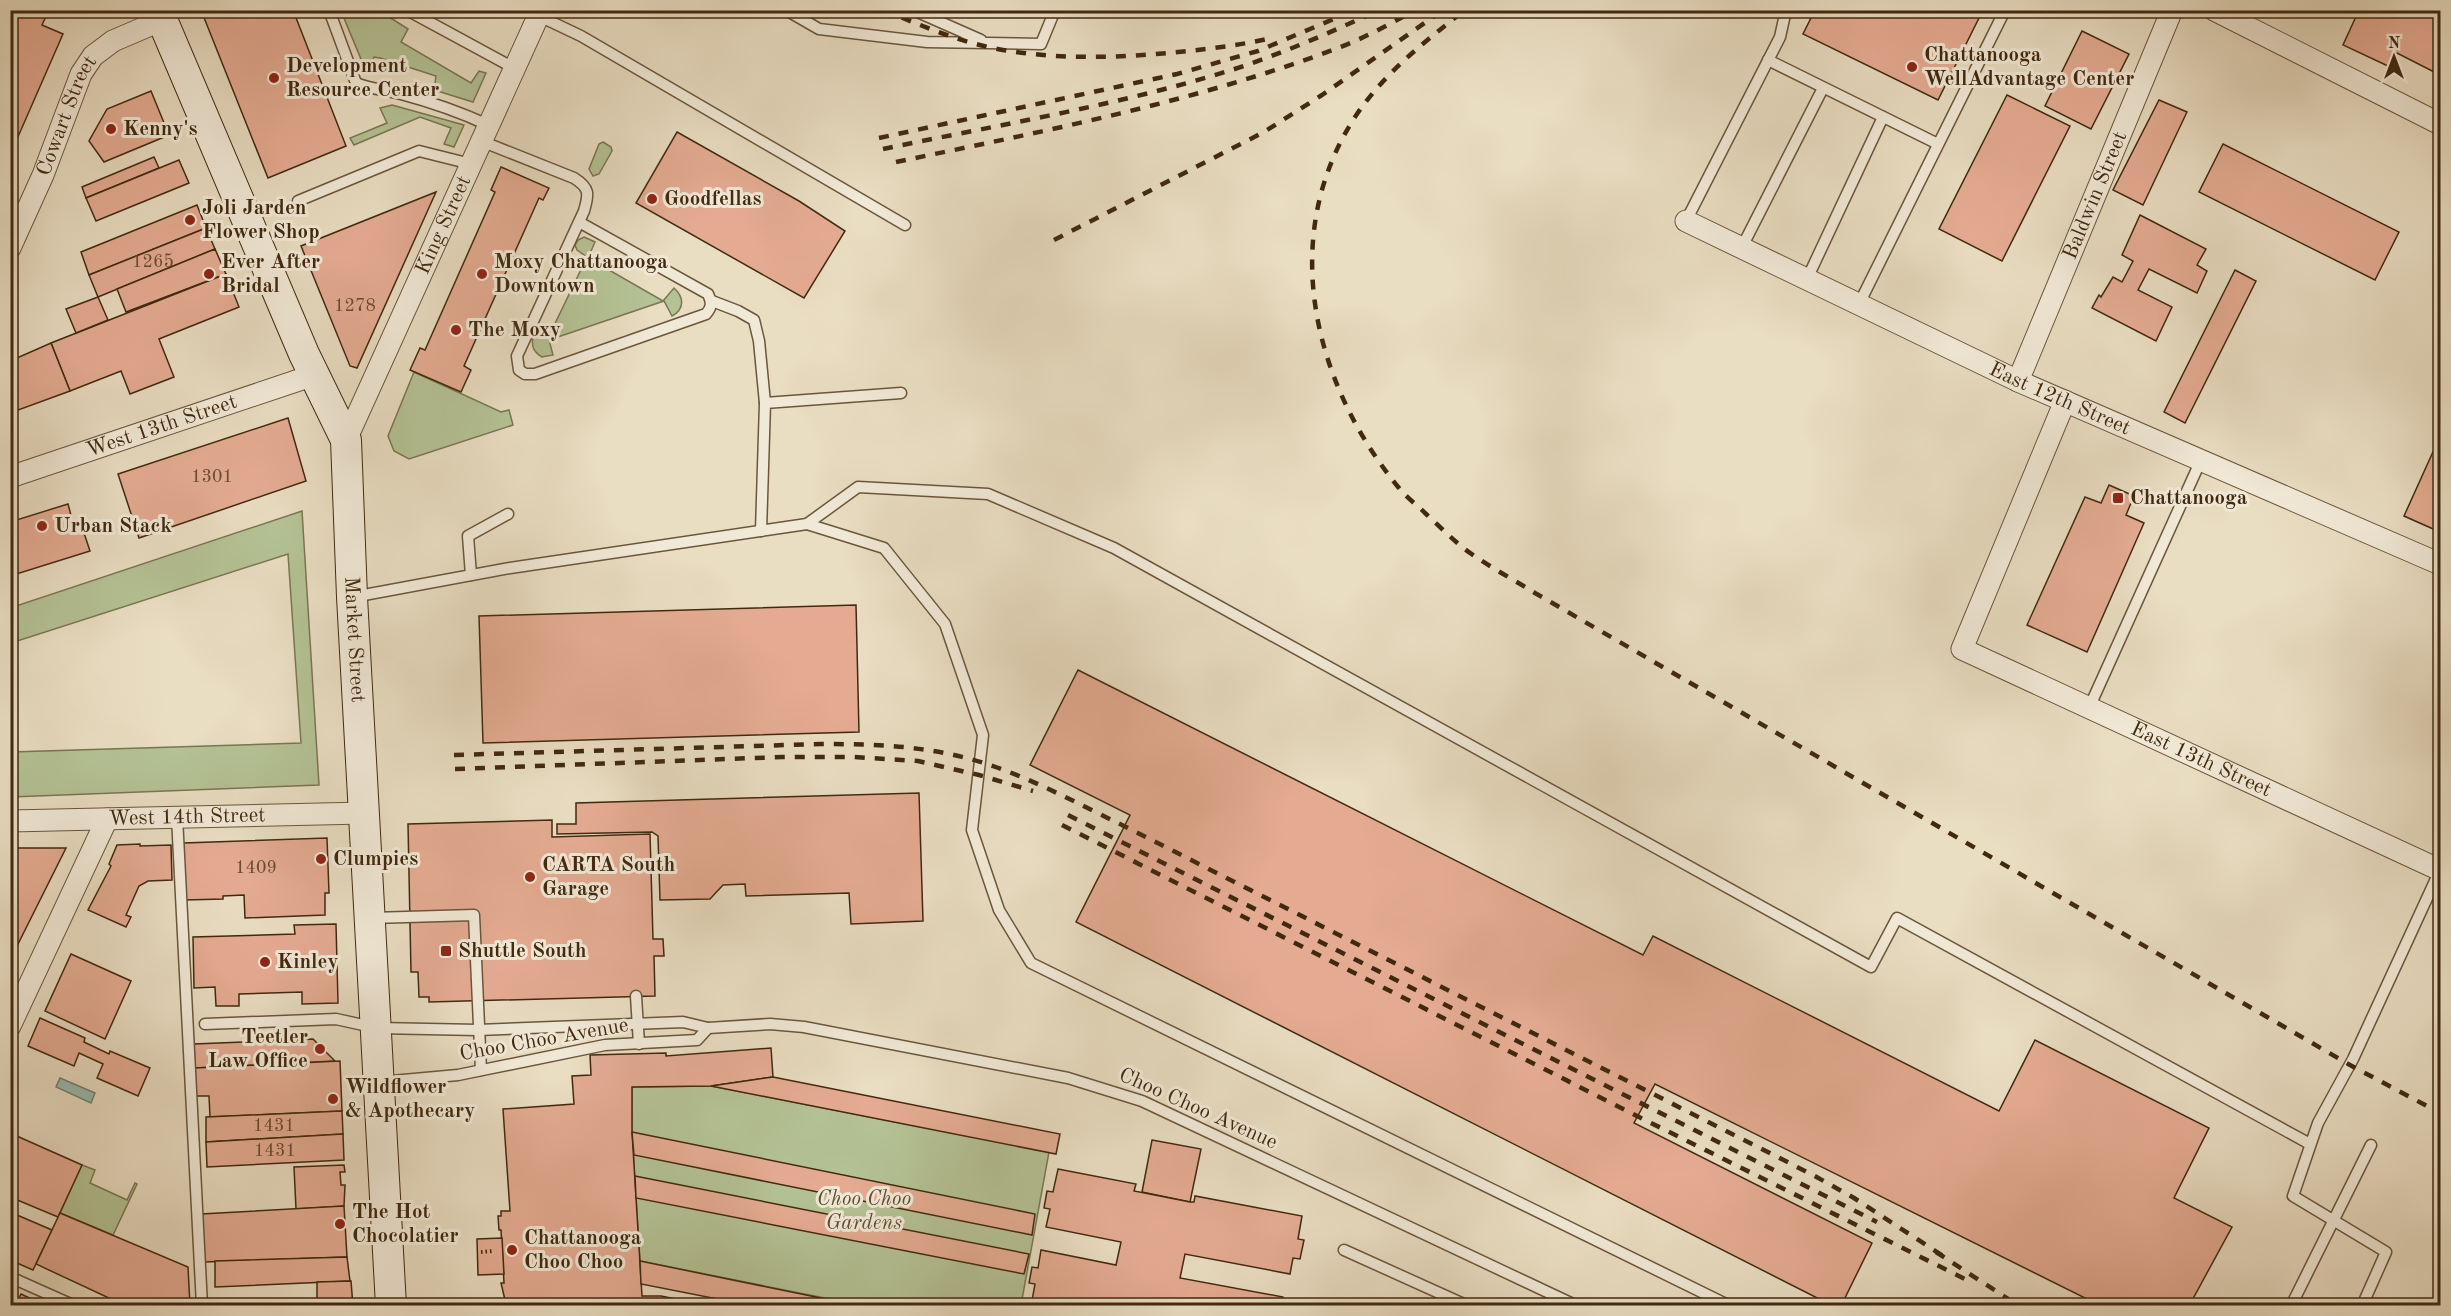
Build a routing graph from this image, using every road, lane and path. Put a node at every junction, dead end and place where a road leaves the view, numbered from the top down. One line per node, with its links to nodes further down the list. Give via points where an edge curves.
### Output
1 (329, 10): 18 (lane, via 356,83 436,103)
2 (407, 10): 14 (lane)
3 (786, 10): 12 (lane, via 819,29 927,42)
4 (913, 10): 12 (lane)
5 (1055, 10): 12 (lane, via 1041,44)
6 (1786, 10): 13 (lane, via 1780,37)
7 (2005, 10): 19 (lane)
8 (2172, 10): 31 (street, Baldwin Street)
9 (2214, 10): 17 (street)
10 (534, 12): 14 (street, King Street); 24 (lane)
11 (160, 15): 25 (street, Cowart Street, via 93,56 81,74 43,175); 30 (main road, Market Street)
12 (988, 43)
13 (1768, 60): 15 (lane); 22 (lane)
14 (514, 68): 18 (street, King Street)
15 (1823, 88): 16 (lane); 26 (lane)
16 (1883, 117): 19 (lane); 27 (lane)
17 (2440, 124)
18 (485, 133): 20 (street, King Street); 23 (lane, via 584,184 587,200)
19 (1938, 144): 29 (lane)
20 (471, 164): 21 (lane, via 419,152); 35 (street, King Street)
21 (298, 201)
22 (1686, 221): 26 (street, East 12th Street)
23 (579, 222): 28 (lane, via 708,294); 28 (lane, via 518,356 519,370 525,374 535,374 706,314)
24 (905, 225)
25 (13, 234)
26 (1743, 248): 27 (street, East 12th Street)
27 (1807, 279): 29 (street, East 12th Street)
28 (712, 301): 34 (lane, via 754,320)
29 (1859, 304): 31 (street, East 12th Street)
30 (314, 375): 35 (main road, Market Street); 37 (street, West 13th Street)
31 (2018, 381): 33 (street, East 12th Street)
32 (901, 393): 34 (lane)
33 (2065, 401): 36 (street, East 12th Street); 44 (street, East 13th Street, via 1962,649)
34 (765, 403): 40 (lane)
35 (346, 441): 43 (main road, Market Street)
36 (2201, 460): 41 (street, East 12th Street); 44 (lane)
37 (10, 477)
38 (508, 514): 42 (lane, via 468,536)
39 (807, 524): 40 (lane); 61 (lane, via 858,487 988,494 1114,548 1871,967 1897,918); 73 (lane, via 884,548 945,624 983,735 972,830 999,910 1031,963)
40 (761, 531): 42 (lane)
41 (2440, 564)
42 (471, 575): 43 (lane)
43 (352, 597): 45 (main road, Market Street)
44 (2089, 708): 49 (street, East 13th Street)
45 (364, 813): 46 (street, West 14th Street); 50 (main road, Market Street)
46 (177, 817): 47 (street, West 14th Street); 69 (lane)
47 (107, 819): 48 (street, West 14th Street); 54 (street)
48 (10, 821)
49 (2440, 869): 61 (lane)
50 (370, 918): 55 (main road, Market Street); 57 (lane, via 474,915)
51 (636, 996): 52 (lane)
52 (638, 1023): 56 (lane, Choo Choo Avenue, via 683,1022); 57 (lane, Choo Choo Avenue); 58 (lane)
53 (205, 1024): 55 (lane, Choo Choo Avenue, via 336,1019)
54 (10, 1026)
55 (377, 1028): 57 (lane, Choo Choo Avenue); 60 (main road, Market Street)
56 (708, 1028): 58 (lane, Choo Choo Avenue, via 697,1040); 72 (lane, Choo Choo Avenue, via 770,1024 804,1027 1068,1078 1121,1094)
57 (478, 1030): 59 (lane)
58 (639, 1044): 59 (lane, Choo Choo Avenue, via 590,1047)
59 (481, 1070): 60 (lane, Choo Choo Avenue)
60 (380, 1082): 70 (main road, Market Street)
61 (2310, 1144): 63 (lane, via 2293,1196)
62 (2371, 1145): 63 (lane)
63 (2332, 1220): 74 (lane); 75 (lane, via 2386,1252)
64 (1344, 1250): 71 (lane)
65 (493, 1251): 66 (path)
66 (481, 1252)
67 (10, 1277): 68 (lane)
68 (75, 1305)
69 (202, 1305)
70 (391, 1305)
71 (1468, 1305)
72 (1576, 1305)
73 (1730, 1305)
74 (2291, 1305)
75 (2362, 1305)

